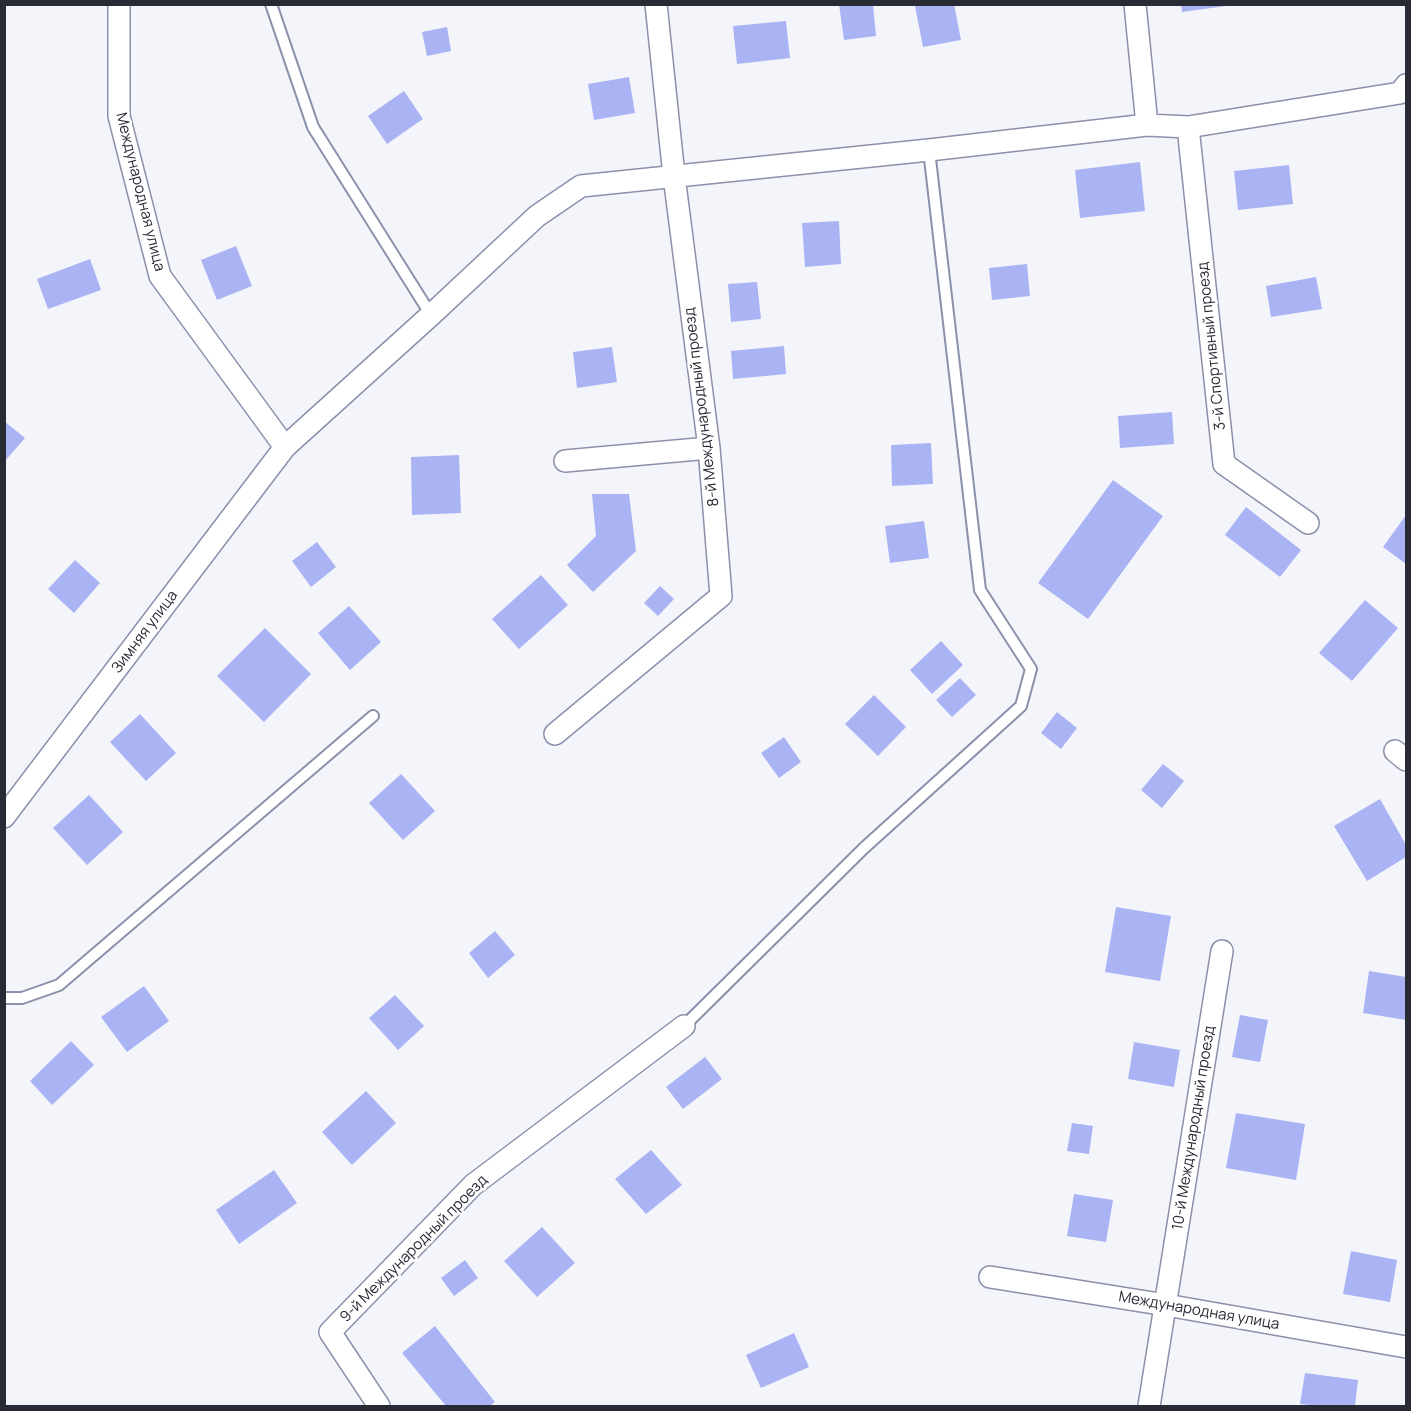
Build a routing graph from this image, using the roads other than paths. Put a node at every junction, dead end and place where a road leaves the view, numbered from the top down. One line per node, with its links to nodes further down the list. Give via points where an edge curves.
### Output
1 (119, 4): 11 (street, Международная улица, via 119,116 160,276)
2 (271, 4): 10 (lane, via 313,127)
3 (656, 4): 9 (street, 8-й Международный проезд)
4 (1135, 4): 6 (street)
5 (1407, 85): 7 (street, Зимняя улица, via 1400,93)
6 (1147, 125): 7 (street, Зимняя улица); 8 (street, Зимняя улица)
7 (1188, 127): 14 (street, 3-й Спортивный проезд, via 1224,464)
8 (929, 150): 9 (street, Зимняя улица); 20 (lane, via 981,590 1031,669 1021,706 864,848)
9 (674, 176): 10 (street, Зимняя улица, via 581,186 537,216); 12 (street, 8-й Международный проезд)
10 (431, 315): 11 (street, Зимняя улица)
11 (285, 447): 17 (street, Зимняя улица)
12 (709, 448): 13 (street); 16 (street, 8-й Международный проезд, via 721,596)
13 (565, 461)
14 (1308, 523)
15 (373, 716): 19 (lane, via 59,985 22,998)
16 (555, 734)
17 (4, 817)
18 (1222, 951): 22 (street, 10-й Международный проезд)
19 (4, 998)
20 (684, 1026): 24 (street, 9-й Международный проезд, via 472,1185 330,1332)
21 (990, 1277): 22 (street, Международная улица)
22 (1166, 1305): 23 (street, Международная улица); 25 (street, 10-й Международный проезд)
23 (1407, 1347)
24 (380, 1407)
25 (1149, 1407)

